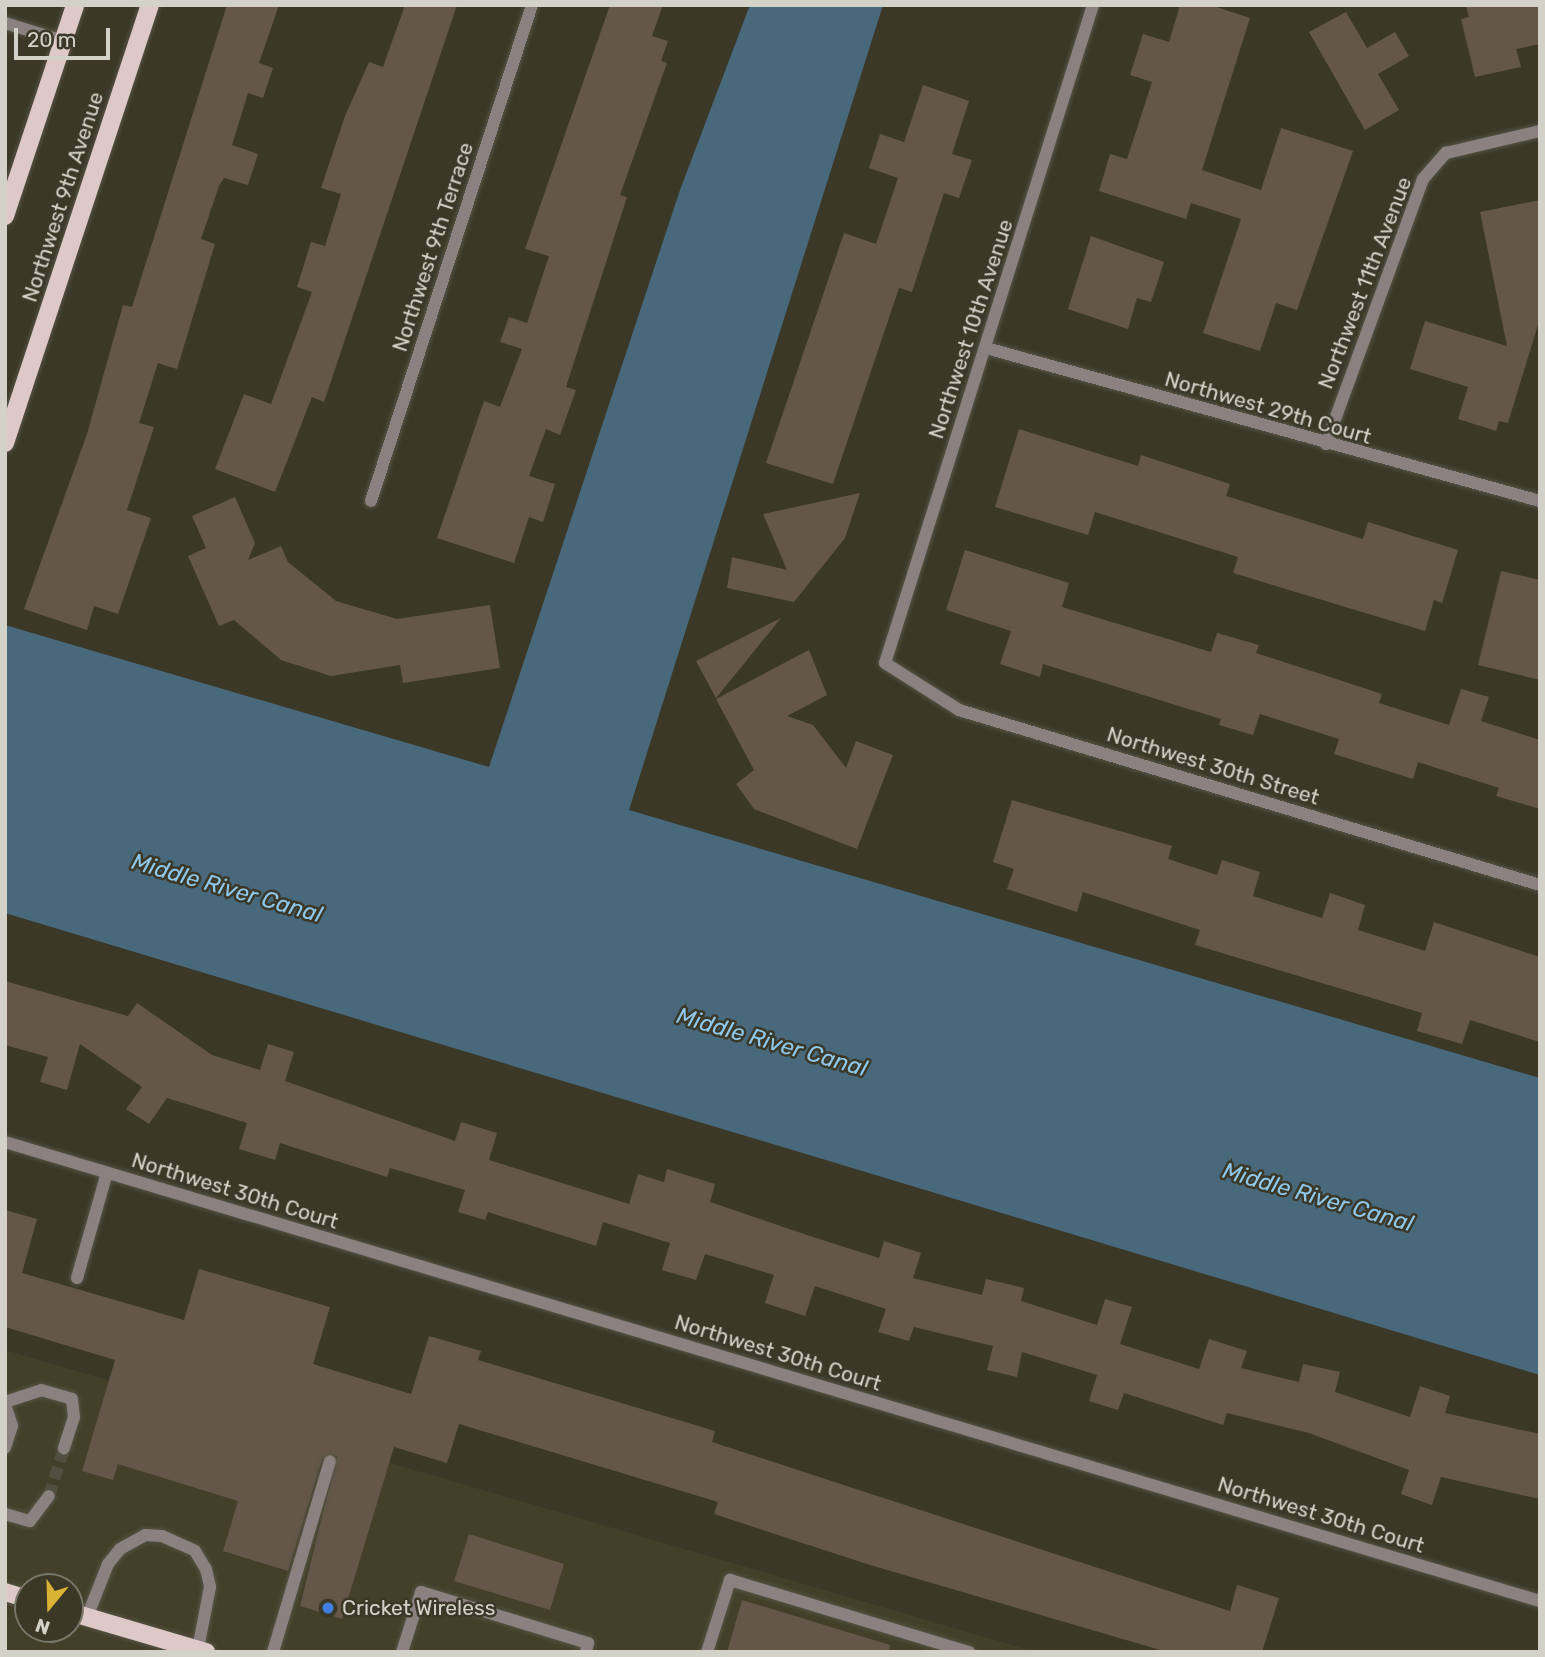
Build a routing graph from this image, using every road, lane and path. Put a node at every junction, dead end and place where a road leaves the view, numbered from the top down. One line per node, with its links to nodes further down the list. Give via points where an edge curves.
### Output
1 (75, 5): 6 (main road)
2 (150, 5): 10 (main road, Northwest 9th Avenue)
3 (532, 5): 12 (street, Northwest 9th Terrace)
4 (1093, 5): 9 (street, Northwest 10th Avenue)
5 (5, 23): 6 (street)
6 (63, 41): 8 (main road)
7 (1540, 131): 11 (street, Northwest 11th Avenue, via 1446,153 1423,179)
8 (5, 216)
9 (986, 348): 11 (street, Northwest 29th Court); 14 (street, Northwest 10th Avenue)
10 (5, 443)
11 (1326, 444): 13 (street, Northwest 29th Court)
12 (371, 501)
13 (1540, 501)
14 (885, 663): 15 (street, Northwest 30th Street, via 959,710)
15 (1540, 885)
16 (5, 1142): 17 (street, Northwest 30th Court)
17 (107, 1173): 18 (street); 25 (street, Northwest 30th Court)
18 (77, 1278)
19 (5, 1403): 20 (street, via 12,1426); 21 (street, via 41,1390 72,1399 74,1417)
20 (5, 1448)
21 (64, 1448)
22 (330, 1461): 29 (street)
23 (49, 1496): 24 (street, via 30,1521)
24 (5, 1514)
25 (1540, 1601)
26 (84, 1605): 28 (street, via 120,1549 145,1535 162,1536 195,1551 206,1569 210,1587)
27 (84, 1616): 28 (main road)
28 (202, 1651)
29 (274, 1652)
30 (402, 1652): 31 (street, via 421,1592 588,1643)
31 (586, 1652)
32 (707, 1652): 33 (street, via 730,1580)
33 (969, 1652)

